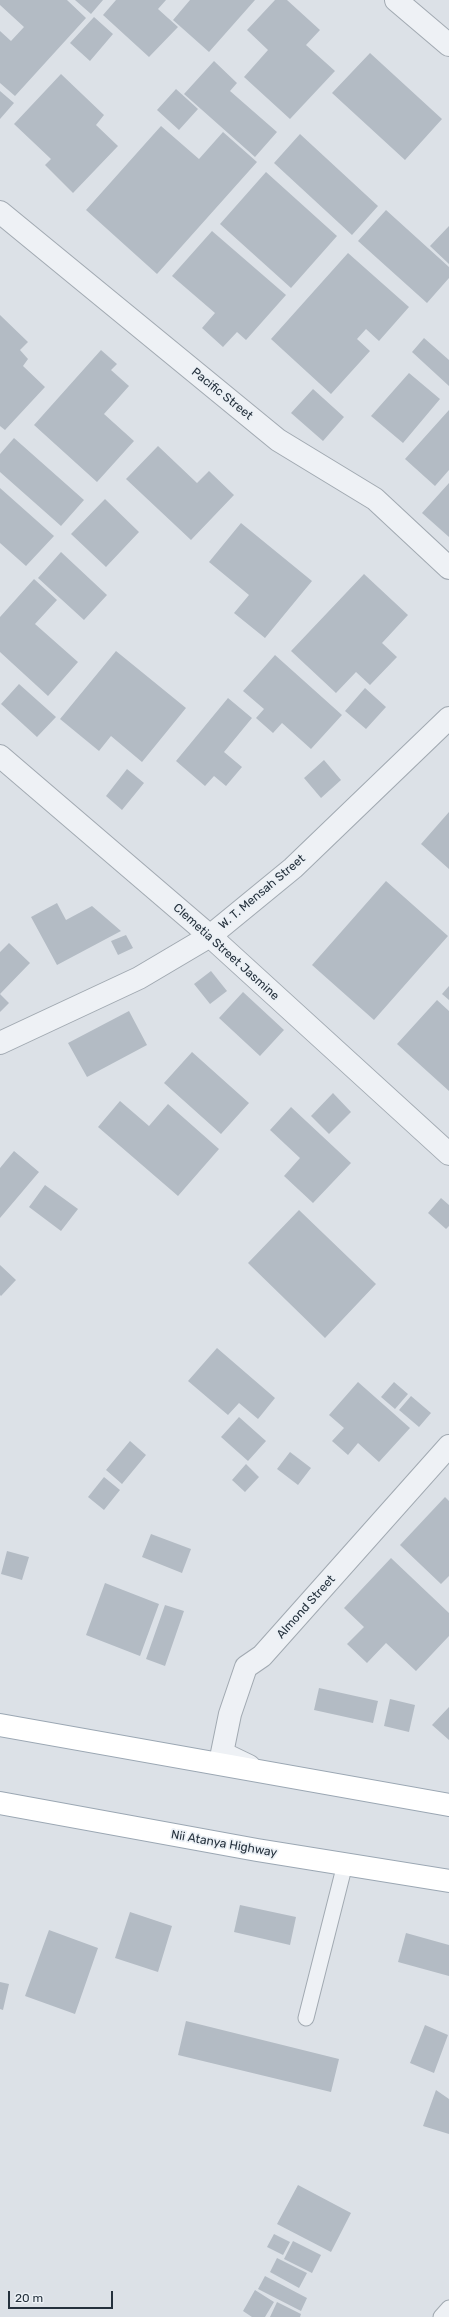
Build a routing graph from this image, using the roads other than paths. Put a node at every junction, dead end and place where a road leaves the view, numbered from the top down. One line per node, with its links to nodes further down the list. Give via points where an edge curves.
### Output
1 (396, 0): 2 (street)
2 (449, 46)
3 (0, 212): 4 (street, Pacific Street, via 278,440 375,499)
4 (449, 568)
5 (449, 718): 7 (street, W. T. Mensah Street, via 293,868)
6 (0, 756): 7 (street, Clemetia Street Jasmine)
7 (210, 936): 8 (street, W. T. Mensah Street, via 139,978); 9 (street, Clemetia Street Jasmine)
8 (0, 1043)
9 (449, 1154)
10 (449, 1446): 12 (street, Almond Street, via 262,1656 246,1667 230,1714 222,1753)
11 (0, 1725): 12 (main road)
12 (258, 1770): 14 (main road)
13 (0, 1803): 15 (main road, Nii Atanya Highway)
14 (449, 1805)
15 (345, 1864): 16 (main road, Nii Atanya Highway); 17 (lane)
16 (449, 1881)
17 (306, 2018)
18 (449, 2308): 19 (lane)
19 (441, 2317)

